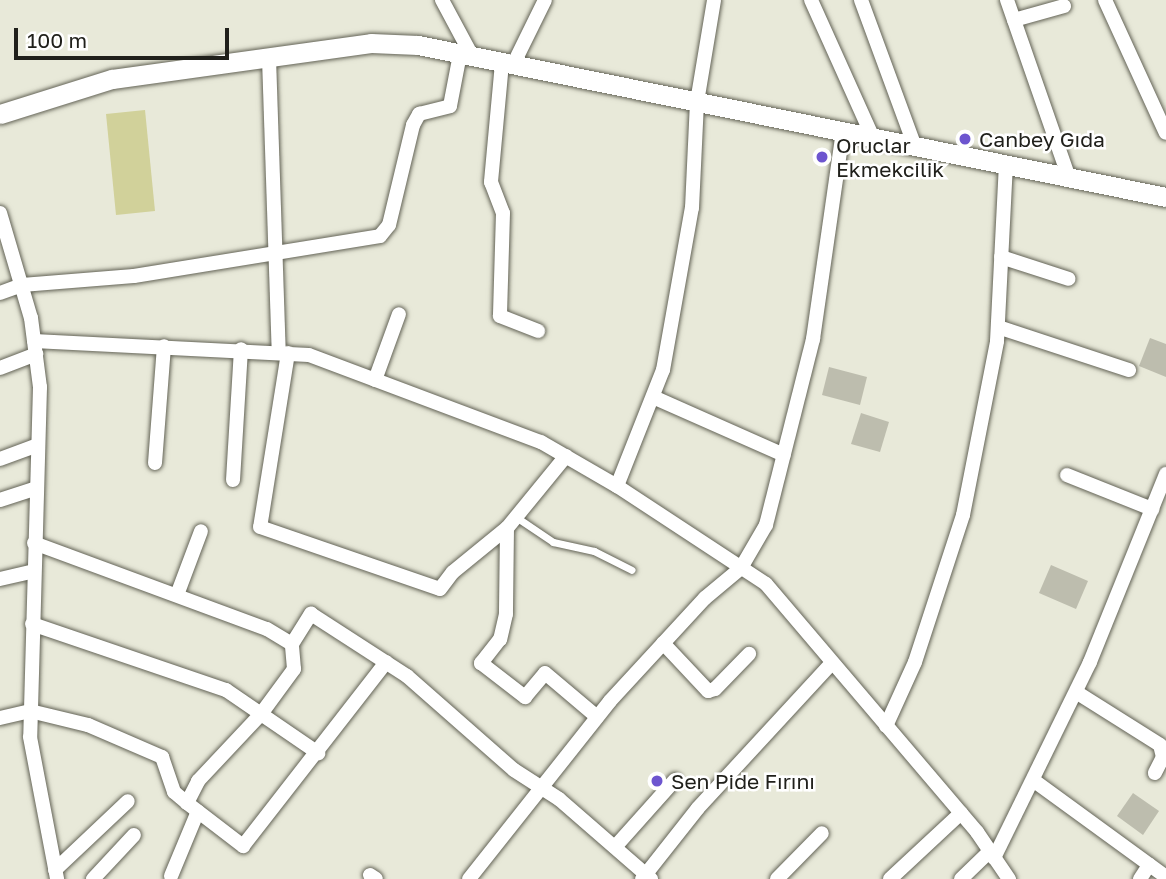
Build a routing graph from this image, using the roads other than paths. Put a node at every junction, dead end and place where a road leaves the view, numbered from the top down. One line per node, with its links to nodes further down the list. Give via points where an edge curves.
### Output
1 (442, 0): 10 (street)
2 (545, 0): 12 (street)
3 (714, 0): 13 (street)
4 (811, 0): 17 (street)
5 (861, 0): 18 (street)
6 (1007, 0): 9 (street)
7 (1105, 0): 15 (street)
8 (1064, 6): 9 (street)
9 (1014, 20): 20 (street)
10 (466, 55): 11 (main road, via 418,45 371,43); 12 (main road); 23 (street, via 450,106 419,114 413,125 390,225 380,236)
11 (269, 58): 14 (main road, via 112,79); 23 (street)
12 (507, 64): 13 (main road); 30 (street, via 491,182 503,212 500,316)
13 (697, 102): 16 (main road); 38 (street, via 692,208 663,370)
14 (4, 112)
15 (1164, 125)
16 (843, 132): 17 (main road); 40 (street, via 813,339)
17 (873, 138): 18 (main road)
18 (915, 147): 19 (main road)
19 (1006, 166): 20 (main road); 24 (street)
20 (1069, 178): 21 (main road)
21 (1166, 197)
22 (0, 213): 26 (street)
23 (275, 256): 26 (street, via 134,276); 34 (street)
24 (1001, 257): 25 (street); 29 (street)
25 (1069, 279)
26 (22, 285): 27 (street); 32 (street)
27 (0, 293)
28 (399, 314): 37 (street)
29 (998, 327): 36 (street); 70 (street, via 963,515 915,662)
30 (538, 331)
31 (164, 346): 32 (street); 33 (street); 43 (street)
32 (35, 347): 35 (street); 39 (street, via 40,387)
33 (241, 349): 34 (street); 46 (street)
34 (283, 353): 37 (street, via 309,355); 51 (street, via 260,527 440,589 453,572)
35 (0, 368)
36 (1129, 370)
37 (374, 380): 41 (street, via 541,442)
38 (653, 397): 40 (street); 47 (street)
39 (37, 445): 42 (street); 48 (street)
40 (784, 455): 54 (street, via 766,525)
41 (566, 456): 47 (street); 51 (street)
42 (0, 459)
43 (155, 463)
44 (1166, 474): 50 (street)
45 (1067, 475): 50 (street)
46 (233, 480)
47 (617, 485): 54 (street)
48 (36, 488): 49 (street); 53 (street)
49 (0, 500)
50 (1152, 509): 65 (street)
51 (512, 523): 55 (lane, via 553,542 594,551); 69 (street, via 506,614 500,639 481,663 525,697 545,673)
52 (201, 531): 58 (street)
53 (34, 543): 56 (street); 58 (street)
54 (741, 568): 61 (street, via 705,597); 64 (street, via 765,584)
55 (632, 570)
56 (34, 571): 57 (street); 59 (street)
57 (0, 579)
58 (177, 595): 60 (street)
59 (32, 624): 66 (street); 67 (street, via 226,690)
60 (292, 643): 63 (street, via 311,614); 67 (street, via 294,669)
61 (663, 643): 62 (street, via 708,691 715,690); 69 (street)
62 (749, 654)
63 (386, 662): 71 (street); 75 (street)
64 (832, 663): 70 (street); 86 (street, via 698,808)
65 (1076, 692): 72 (street, via 1160,746 1163,757); 74 (street)
66 (30, 711): 68 (street); 77 (street, via 88,725 162,757 174,792); 84 (street, via 30,737)
67 (261, 714): 71 (street); 77 (street, via 198,780)
68 (0, 718)
69 (597, 718): 75 (street)
70 (886, 726): 78 (street)
71 (317, 753): 77 (street, via 243,846)
72 (1155, 773)
73 (676, 780): 81 (street)
74 (1032, 780): 82 (street); 83 (street)
75 (544, 789): 81 (street); 89 (street)
76 (128, 801): 84 (street)
77 (192, 807): 85 (street)
78 (961, 813): 82 (street); 91 (street)
79 (822, 833): 90 (street)
80 (134, 835): 88 (street)
81 (615, 847): 86 (street)
82 (992, 854): 92 (street); 93 (street)
83 (1149, 865): 87 (street); 94 (street)
84 (56, 874)
85 (171, 876)
86 (646, 877)
87 (1166, 877)
88 (93, 879)
89 (469, 879)
90 (777, 879)
91 (890, 879)
92 (961, 879)
93 (1009, 879)
94 (1140, 879)

